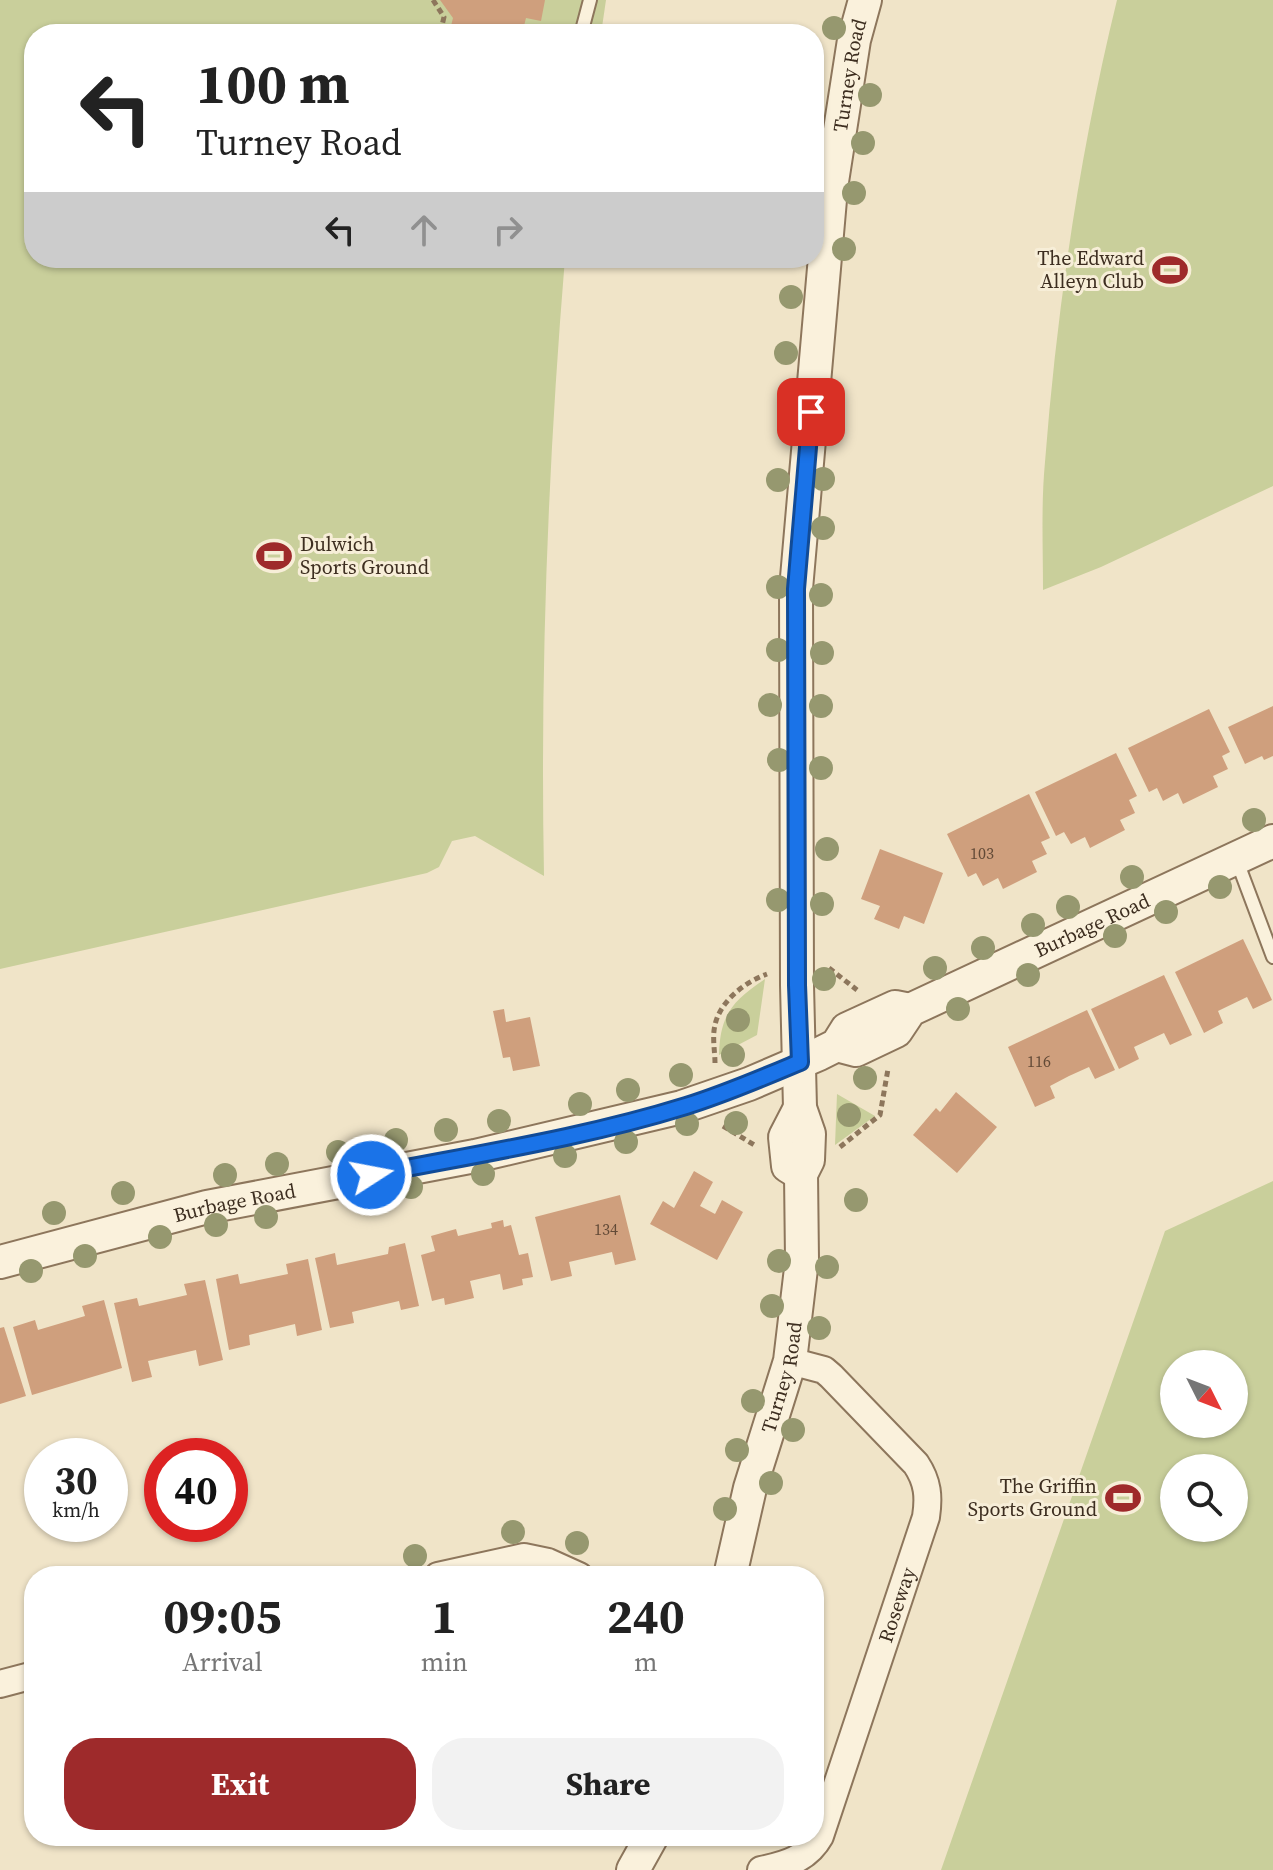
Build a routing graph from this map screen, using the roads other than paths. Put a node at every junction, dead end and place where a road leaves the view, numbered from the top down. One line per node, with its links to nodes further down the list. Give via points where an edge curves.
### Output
1 (590, 0): 3 (lane)
2 (865, 0): 7 (street, Turney Road, via 831,188 796,589)
3 (584, 24)
4 (1273, 841): 5 (street, Burbage Road)
5 (1236, 858): 6 (lane); 7 (street, Burbage Road, via 910,1010 896,1031 870,1044 856,1050 837,1045)
6 (1273, 957)
7 (800, 1062): 8 (street, Burbage Road, via 682,1107 561,1138 207,1207); 9 (street, Turney Road, via 800,1108 785,1137 788,1166 801,1174 802,1260)
8 (0, 1262)
9 (790, 1361): 12 (street, Turney Road, via 747,1497); 15 (street, Roseway, via 831,1376 916,1464 924,1476 928,1502)
10 (483, 1566): 11 (street, via 524,1557)
11 (555, 1566)
12 (732, 1566)
13 (24, 1678): 14 (street)
14 (0, 1684)
15 (824, 1824)
16 (646, 1846): 18 (street)
17 (813, 1846): 19 (street, Roseway, via 796,1860)
18 (633, 1870)
19 (761, 1870)

